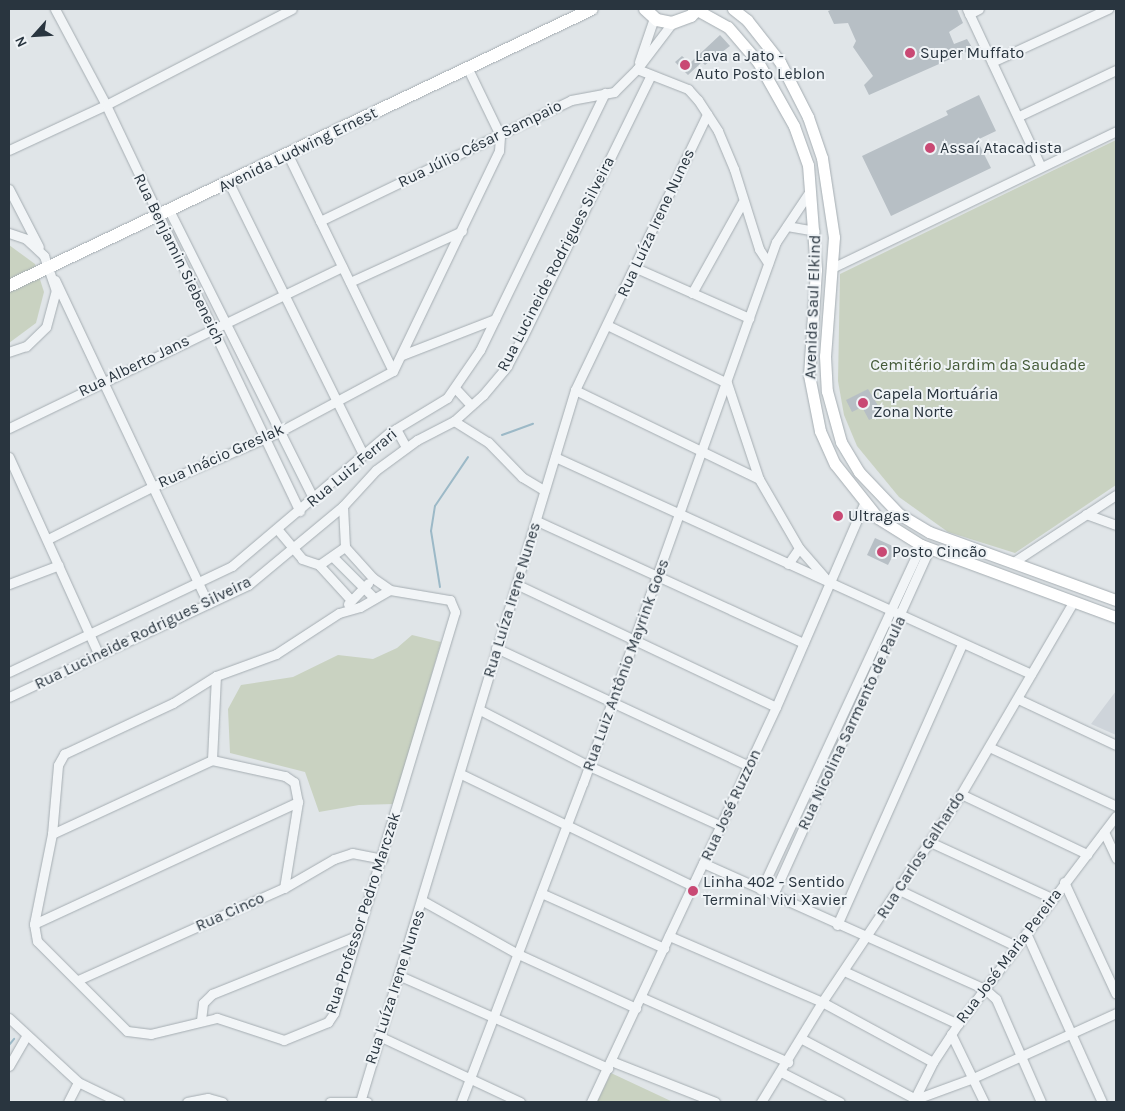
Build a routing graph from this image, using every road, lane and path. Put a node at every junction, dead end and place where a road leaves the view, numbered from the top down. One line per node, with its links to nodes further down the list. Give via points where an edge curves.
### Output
1 (55, 9): 18 (street, Rua Benjamin Siebeneich)
2 (292, 9): 18 (street)
3 (605, 9): 8 (highway, Avenida Ludwing Ernest)
4 (732, 9): 40 (main road, Avenida Saul Elkind, via 775,54 808,117 828,184)
5 (979, 9): 9 (street)
6 (1108, 9): 12 (street)
7 (697, 10): 11 (highway); 27 (main road, Avenida Saul Elkind, via 728,27 767,76 794,126)
8 (589, 11): 13 (highway, Avenida Ludwing Ernest)
9 (968, 11): 12 (street)
10 (650, 13): 11 (highway); 14 (street, Rua Júlio César Sampaio)
11 (672, 23): 14 (street, Rua Júlio César Sampaio)
12 (992, 62): 20 (street)
13 (468, 69): 22 (street); 24 (highway, Avenida Ludwing Ernest)
14 (637, 69): 16 (street); 17 (street, Rua Júlio César Sampaio, via 622,87)
15 (1116, 70): 20 (street)
16 (650, 77): 19 (street, via 688,89); 60 (street, Rua Lucineide Rodrigues Silveira, via 507,366)
17 (606, 93): 22 (street, Rua Júlio César Sampaio, via 571,100); 48 (street, Rua Luiz Ferrari)
18 (106, 105): 23 (street); 31 (street, Rua Benjamin Siebeneich)
19 (707, 114): 29 (street, via 734,169); 41 (street, Rua Luíza Irene Nunes)
20 (1018, 116): 25 (street)
21 (1116, 131): 25 (street)
22 (500, 135): 32 (street, Rua Júlio César Sampaio); 34 (street, via 499,151)
23 (9, 150)
24 (288, 155): 26 (highway, Avenida Ludwing Ernest); 32 (street)
25 (1042, 167): 40 (street)
26 (229, 183): 30 (highway, Avenida Ludwing Ernest); 46 (street)
27 (811, 188): 33 (street, Rua Luiz Antônio Mayrink Goes); 35 (main road, Avenida Saul Elkind)
28 (9, 189): 37 (street)
29 (742, 203): 38 (street, via 758,249); 45 (street)
30 (170, 212): 31 (highway, Avenida Ludwing Ernest); 49 (street, Rua Benjamin Siebeneich)
31 (158, 217): 37 (highway, Avenida Ludwing Ernest); 51 (street, Rua Benjamin Siebeneich)
32 (320, 221): 39 (street)
33 (787, 226): 35 (street); 38 (street, Rua Luiz Antônio Mayrink Goes)
34 (462, 230): 43 (street); 53 (street)
35 (815, 230): 40 (main road, via 821,242 822,262); 76 (main road, Avenida Saul Elkind, via 809,356 811,394 826,448)
36 (9, 233): 37 (street, via 26,240)
37 (47, 261): 42 (street); 44 (highway, Avenida Ludwing Ernest)
38 (768, 263): 47 (street, Rua Luiz Antônio Mayrink Goes)
39 (342, 267): 43 (street); 46 (street, Rua Alberto Jans)
40 (834, 267): 80 (main road, Avenida Saul Elkind, via 825,356 830,409 841,442 859,472)
41 (636, 268): 45 (street); 50 (street, Rua Luíza Irene Nunes)
42 (55, 280): 52 (street, via 56,303 46,327 26,346); 55 (street)
43 (350, 282): 54 (street)
44 (9, 286)
45 (692, 292): 47 (street)
46 (284, 295): 49 (street, Rua Alberto Jans); 59 (street)
47 (749, 318): 56 (street, Rua Luiz Antônio Mayrink Goes)
48 (495, 319): 53 (street); 57 (street, Rua Luiz Ferrari)
49 (224, 324): 51 (street, Rua Alberto Jans); 64 (street, Rua Benjamin Siebeneich)
50 (607, 325): 56 (street); 58 (street, Rua Luíza Irene Nunes)
51 (212, 329): 55 (street, Rua Alberto Jans); 65 (street, Rua Benjamin Siebeneich)
52 (9, 352)
53 (402, 355): 54 (street)
54 (393, 371): 59 (street, Rua Inácio Greslak)
55 (105, 380): 62 (street, Rua Alberto Jans); 72 (street)
56 (727, 383): 67 (street, Rua Luiz Antônio Mayrink Goes); 71 (street)
57 (455, 388): 60 (street); 63 (street, Rua Luiz Ferrari, via 447,398)
58 (575, 390): 67 (street); 70 (street, Rua Luíza Irene Nunes)
59 (336, 401): 64 (street, Rua Inácio Greslak); 68 (street)
60 (471, 405): 61 (street, Rua Lucineide Rodrigues Silveira)
61 (454, 421): 66 (street, Rua Lucineide Rodrigues Silveira); 73 (street, via 488,442 522,477)
62 (9, 428)
63 (396, 429): 66 (street); 68 (street, Rua Luiz Ferrari)
64 (279, 432): 65 (street, Rua Inácio Greslak); 75 (street, Rua Benjamin Siebeneich)
65 (265, 438): 72 (street, Rua Inácio Greslak); 78 (street, Rua Benjamin Siebeneich)
66 (406, 446): 77 (street, Rua Lucineide Rodrigues Silveira, via 376,470)
67 (703, 451): 71 (street); 79 (street, Rua Luiz Antônio Mayrink Goes)
68 (363, 454): 75 (street, Rua Luiz Ferrari)
69 (9, 457): 85 (street)
70 (555, 457): 73 (street, Rua Luíza Irene Nunes); 79 (street)
71 (759, 479): 88 (street)
72 (152, 487): 85 (street, Rua Inácio Greslak); 99 (street)
73 (544, 490): 82 (street, Rua Luíza Irene Nunes)
74 (1116, 495): 81 (street)
75 (314, 500): 78 (street, Rua Luiz Ferrari)
76 (864, 504): 80 (main road, via 875,499); 87 (main road, Avenida Saul Elkind); 98 (street, Rua José Ruzzon)
77 (343, 506): 86 (street); 89 (street, Rua Lucineide Rodrigues Silveira)
78 (300, 511): 84 (street, Rua Luiz Ferrari)
79 (680, 514): 92 (street); 96 (street, Rua Luiz Antônio Mayrink Goes)
80 (899, 514): 91 (main road, Avenida Saul Elkind, via 929,532)
81 (1086, 514): 83 (street); 91 (street)
82 (537, 521): 96 (street); 101 (street, Rua Luíza Irene Nunes)
83 (1116, 525)
84 (278, 530): 89 (street); 99 (street, Rua Luiz Ferrari, via 232,566)
85 (48, 539): 94 (street)
86 (345, 547): 90 (street); 97 (street)
87 (925, 547): 93 (main road, Avenida Saul Elkind); 109 (street, Rua Nicolina Sarmento de Paula); 111 (street, Rua Nicolina Sarmento de Paula)
88 (799, 548): 92 (street); 98 (street)
89 (295, 549): 95 (street, via 302,559); 108 (street, Rua Lucineide Rodrigues Silveira, via 248,585)
90 (334, 558): 95 (street); 102 (street)
91 (1012, 563): 93 (main road, via 1003,568); 106 (main road, Avenida Saul Elkind)
92 (788, 564): 98 (street)
93 (977, 564): 107 (main road, Avenida Saul Elkind)
94 (59, 565): 100 (street); 113 (street)
95 (319, 565): 105 (street)
96 (658, 576): 114 (street, Rua Luiz Antônio Mayrink Goes); 115 (street)
97 (373, 578): 102 (street); 103 (street)
98 (828, 582): 109 (street); 115 (street, Rua José Ruzzon)
99 (198, 583): 108 (street); 113 (street, Rua Luiz Ferrari)
100 (9, 584)
101 (518, 585): 114 (street); 117 (street, Rua Luíza Irene Nunes)
102 (364, 587): 104 (street); 105 (street)
103 (390, 590): 104 (street, Rua Professor Pedro Marczak); 144 (street, Rua Professor Pedro Marczak, via 450,600 455,612)
104 (374, 598): 110 (street, Rua Professor Pedro Marczak)
105 (351, 600): 110 (street)
106 (1116, 600)
107 (1073, 602): 112 (main road, Avenida Saul Elkind); 120 (street, Rua Carlos Galhardo)
108 (208, 604): 118 (street, Rua Lucineide Rodrigues Silveira)
109 (892, 612): 111 (street); 149 (street, Rua Nicolina Sarmento de Paula)
110 (339, 613): 121 (street, Rua Professor Pedro Marczak, via 276,654)
111 (901, 616): 116 (street); 152 (street, Rua Nicolina Sarmento de Paula)
112 (1116, 617)
113 (89, 634): 118 (street); 119 (street, Rua Luiz Ferrari)
114 (635, 639): 124 (street, Rua Luiz Antônio Mayrink Goes); 125 (street)
115 (803, 643): 125 (street, Rua José Ruzzon)
116 (962, 644): 120 (street); 156 (street)
117 (496, 648): 124 (street); 126 (street, Rua Luíza Irene Nunes)
118 (99, 655): 122 (street, Rua Lucineide Rodrigues Silveira)
119 (9, 672)
120 (1031, 674): 123 (street, Rua Carlos Galhardo)
121 (216, 676): 129 (street); 140 (street, Rua Professor Pedro Marczak, via 173,703 64,754 58,765)
122 (9, 697)
123 (1018, 699): 127 (street); 128 (street, Rua Carlos Galhardo)
124 (612, 702): 130 (street, Rua Luiz Antônio Mayrink Goes); 131 (street)
125 (776, 707): 131 (street, Rua José Ruzzon)
126 (480, 710): 130 (street); 132 (street, Rua Luíza Irene Nunes)
127 (1116, 745)
128 (989, 747): 133 (street, Rua Carlos Galhardo); 135 (street)
129 (212, 760): 134 (street, via 285,776 294,782); 140 (street)
130 (589, 766): 137 (street, Rua Luiz Antônio Mayrink Goes); 138 (street)
131 (749, 766): 138 (street, Rua José Ruzzon)
132 (461, 774): 137 (street); 154 (street, Rua Luíza Irene Nunes)
133 (961, 794): 141 (street, Rua Carlos Galhardo); 142 (street)
134 (298, 802): 148 (street); 155 (street)
135 (1116, 806)
136 (1116, 816): 139 (street, Rua José Maria Pereira)
137 (567, 826): 147 (street); 151 (street, Rua Luiz Antônio Mayrink Goes)
138 (721, 826): 145 (street, Rua José Ruzzon)
139 (1104, 832): 142 (street, Rua José Maria Pereira); 143 (street)
140 (52, 834): 155 (street, Rua Professor Pedro Marczak)
141 (930, 842): 150 (street, Rua Carlos Galhardo); 153 (street)
142 (1087, 854): 146 (street, Rua José Maria Pereira)
143 (1116, 858)
144 (382, 860): 148 (street, Rua Cinco, via 352,852); 158 (street, Rua Professor Pedro Marczak)
145 (703, 863): 147 (street, Rua José Ruzzon); 149 (street)
146 (1064, 882): 153 (street, Rua José Maria Pereira); 168 (street)
147 (693, 886): 159 (street, Rua José Ruzzon)
148 (284, 888): 166 (street, Rua Cinco)
149 (761, 890): 152 (street)
150 (899, 890): 160 (street, Rua Carlos Galhardo); 161 (street)
151 (541, 893): 162 (street); 163 (street, Rua Luiz Antônio Mayrink Goes)
152 (772, 895): 156 (street)
153 (1052, 898): 157 (street, Rua José Maria Pereira)
154 (423, 901): 163 (street); 165 (street, Rua Luíza Irene Nunes)
155 (34, 924): 166 (street, Rua Professor Pedro Marczak, via 37,941 49,958)
156 (837, 925): 160 (street)
157 (1026, 932): 161 (street, Rua José Maria Pereira); 178 (street)
158 (356, 936): 175 (street, via 212,994 203,1003); 175 (street, Rua Professor Pedro Marczak, via 334,1012 328,1022 284,1040 237,1021)
159 (669, 936): 162 (street, Rua José Ruzzon); 170 (street)
160 (867, 939): 164 (street, Rua Carlos Galhardo); 167 (street)
161 (1016, 946): 167 (street, Rua José Maria Pereira)
162 (664, 948): 169 (street, Rua José Ruzzon)
163 (518, 954): 171 (street); 173 (street, Rua Luiz Antônio Mayrink Goes)
164 (844, 971): 170 (street, Rua Carlos Galhardo); 176 (street)
165 (398, 975): 173 (street); 179 (street, Rua Luíza Irene Nunes)
166 (78, 980): 175 (street, Rua Professor Pedro Marczak, via 118,1025 137,1034 151,1034)
167 (985, 989): 176 (street, Rua José Maria Pereira); 182 (street, via 996,999)
168 (1116, 994)
169 (641, 997): 171 (street, Rua José Ruzzon); 183 (street)
170 (822, 1002): 181 (street, Rua Carlos Galhardo); 184 (street)
171 (636, 1008): 185 (street, Rua José Ruzzon)
172 (1116, 1013): 178 (street)
173 (494, 1016): 185 (street); 189 (street, Rua Luiz Antônio Mayrink Goes)
174 (9, 1018): 180 (street)
175 (201, 1020)
176 (958, 1024): 177 (street, Rua José Maria Pereira)
177 (951, 1034): 184 (street, Rua José Maria Pereira); 188 (street)
178 (1071, 1034): 182 (street); 206 (street)
179 (379, 1036): 189 (street); 191 (street, Rua Luíza Irene Nunes)
180 (26, 1037): 186 (street); 190 (street)
181 (802, 1039): 183 (street, Rua Carlos Galhardo); 192 (street)
182 (1020, 1057): 188 (street); 205 (street)
183 (788, 1062): 187 (street, Rua Carlos Galhardo)
184 (933, 1062): 192 (street, Rua José Maria Pereira)
185 (609, 1064): 200 (street, Rua José Ruzzon); 201 (street)
186 (9, 1066)
187 (781, 1072): 202 (street, Rua Carlos Galhardo); 203 (street)
188 (973, 1078): 192 (street); 204 (street)
189 (470, 1080): 198 (street, Rua Luiz Antônio Mayrink Goes); 199 (street)
190 (78, 1082): 193 (street); 194 (street)
191 (362, 1101): 197 (street)
192 (916, 1101)
193 (68, 1102)
194 (119, 1102)
195 (187, 1102): 196 (street, via 208,1098)
196 (222, 1102)
197 (330, 1102)
198 (461, 1102)
199 (520, 1102)
200 (591, 1102)
201 (715, 1102)
202 (761, 1102)
203 (840, 1102)
204 (984, 1102)
205 (1041, 1102)
206 (1102, 1102)

